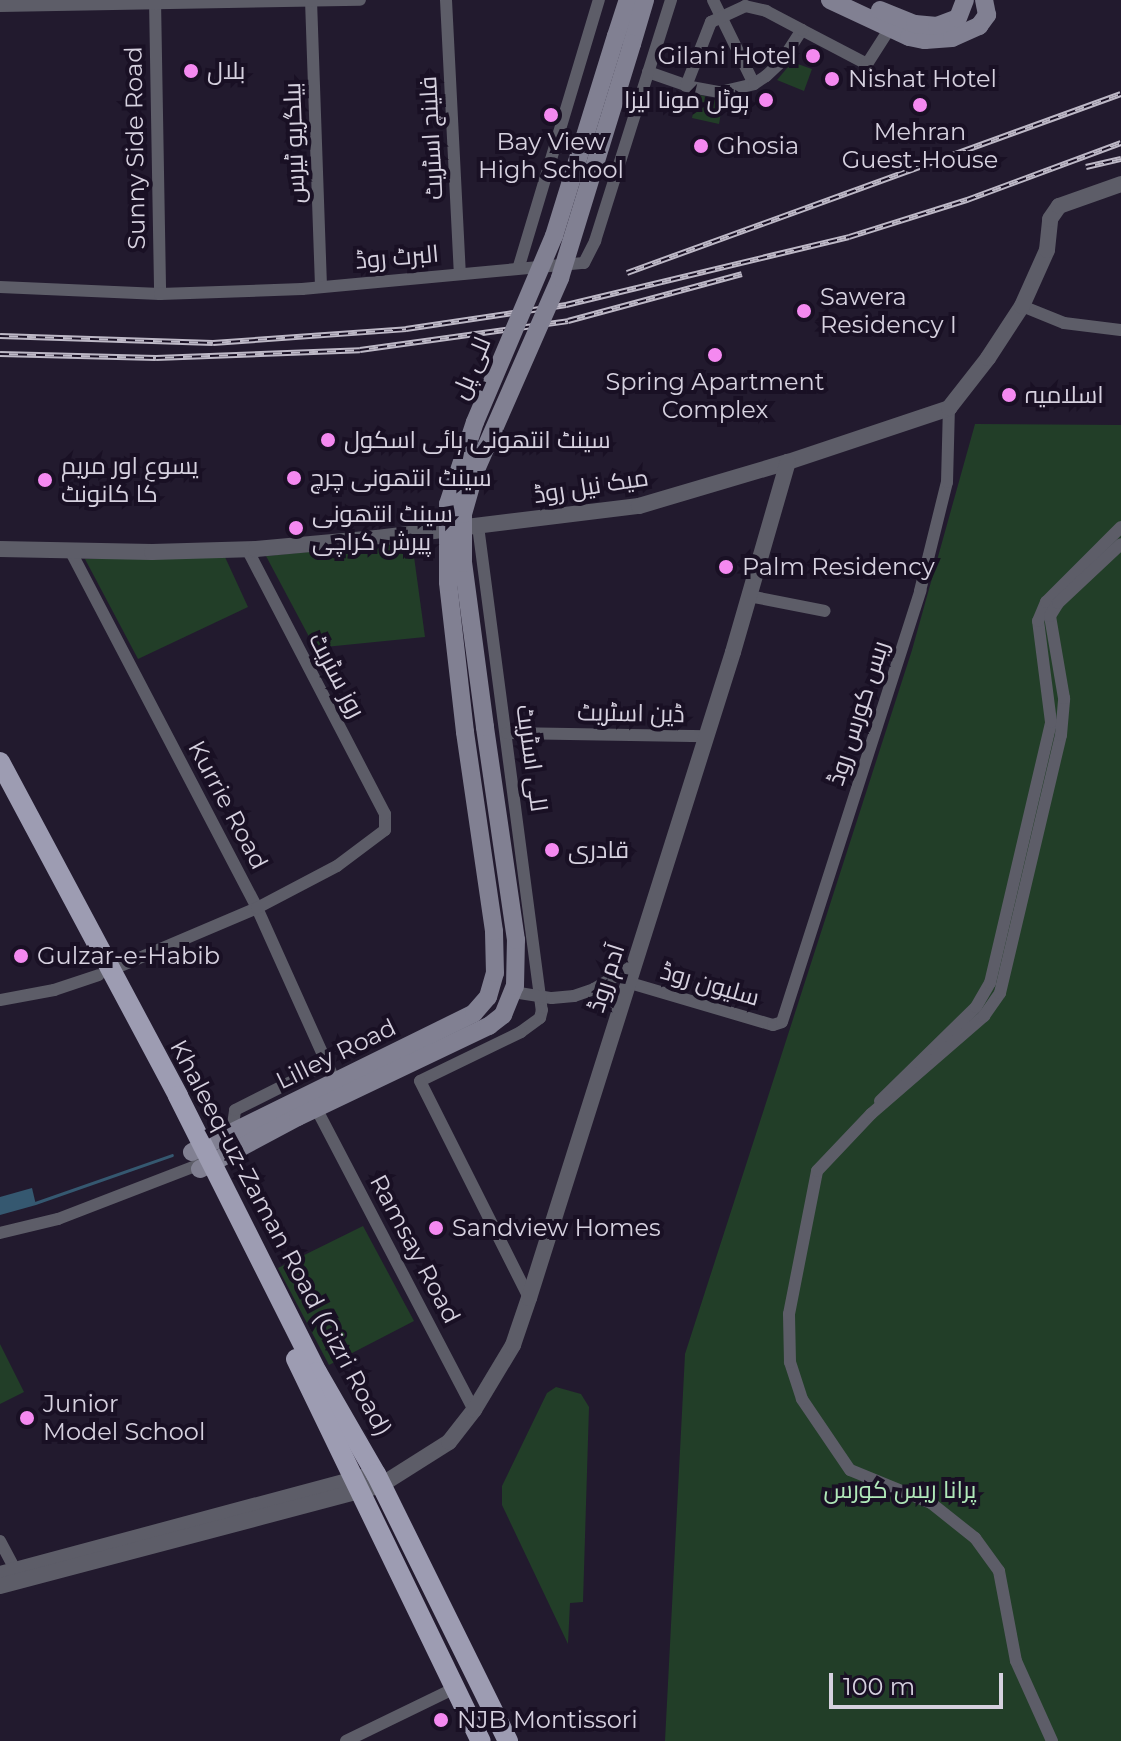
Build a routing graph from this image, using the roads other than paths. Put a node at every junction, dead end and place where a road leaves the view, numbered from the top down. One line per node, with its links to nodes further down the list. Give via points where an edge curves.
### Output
1 (360, 0): 11 (street)
2 (446, 0): 24 (street, فلینچ اسٹریٹ)
3 (599, 0): 23 (street)
4 (628, 0): 18 (main road)
5 (647, 0): 18 (main road)
6 (671, 0): 19 (street)
7 (713, 0): 15 (street)
8 (830, 0): 16 (main road)
9 (860, 0): 14 (main road, via 927,26 947,25)
10 (984, 0): 16 (main road, via 987,15 979,26 942,40 909,37)
11 (311, 1): 12 (street); 25 (street, بیلگریو ٹیرس)
12 (155, 3): 13 (street); 27 (street, Sunny Side Road)
13 (0, 6)
14 (962, 7)
15 (721, 18): 17 (street, via 745,6); 20 (street); 21 (street, via 708,28)
16 (890, 28): 17 (street, via 867,64)
17 (802, 30): 20 (street, via 781,62)
18 (624, 40): 49 (main road, للی پل, bridge, via 554,236 475,422 448,504 448,582 494,931); 51 (main road, للی پل, bridge, via 560,278 475,472 463,514 463,563 516,940)
19 (648, 72): 21 (street); 23 (street, البرٹ روڈ, via 588,258 584,263)
20 (754, 84): 21 (street, via 720,92)
21 (686, 86)
22 (1121, 184): 28 (street, via 1059,206 1050,219 1047,250)
23 (519, 266): 24 (street, البرٹ روڈ)
24 (460, 274): 25 (street, البرٹ روڈ)
25 (321, 285): 27 (street, البرٹ روڈ)
26 (0, 287): 27 (street, البرٹ روڈ)
27 (160, 294)
28 (1022, 306): 29 (street, via 1064,323); 30 (street)
29 (1121, 330)
30 (949, 408): 31 (street, میک نیل روڈ); 55 (street, ریس کورس روڈ, via 947,482 920,591)
31 (788, 462): 32 (street, میک نیل روڈ, via 639,506); 38 (street, آدم روڈ)
32 (478, 526): 36 (street, میک نیل روڈ); 40 (street, للی اسٹریٹ)
33 (1121, 527): 59 (street, via 1046,602 1038,621 1051,722 990,983 976,1007 885,1093)
34 (1121, 544): 59 (street, via 1050,616 1064,698 1061,735 1000,993 984,1016)
35 (0, 549): 37 (street, میک نیل روڈ)
36 (247, 549): 37 (street, میک نیل روڈ); 44 (street, روز سٹریٹ, via 387,821 385,830 363,849)
37 (71, 552): 44 (street, Kurrie Road)
38 (749, 596): 39 (street); 41 (street, آدم روڈ)
39 (825, 611)
40 (507, 733): 41 (street, ڈین اسٹریٹ); 52 (street, للی اسٹریٹ)
41 (707, 736): 46 (street, آدم روڈ)
42 (0, 762): 45 (main road, Khaleeq-uz-Zaman Road (Gizri Road))
43 (0, 790): 45 (main road, Khaleeq-uz-Zaman Road (Gizri Road))
44 (257, 908): 47 (street); 56 (street, Kurrie Road)
45 (74, 918): 47 (main road, Khaleeq-uz-Zaman Road (Gizri Road))
46 (636, 964): 48 (street, آدم روڈ); 50 (street, سلیون روڈ)
47 (105, 972): 53 (street, via 54,990); 61 (main road, Khaleeq-uz-Zaman Road (Gizri Road))
48 (630, 983): 54 (street, آدم روڈ); 55 (street, سلیون روڈ)
49 (492, 989): 57 (main road, Lilley Road, via 474,1013)
50 (594, 989): 52 (street, سلیون روڈ, via 561,998); 54 (street)
51 (513, 992): 52 (street, سلیون روڈ); 58 (main road, Lilley Road, via 503,1015 489,1026)
52 (541, 996): 64 (street, via 540,1018 533,1024 420,1081)
53 (0, 1000)
54 (621, 1007): 64 (street, آدم روڈ)
55 (778, 1024)
56 (327, 1064): 57 (street, Kurrie Road); 60 (street, via 235,1110)
57 (336, 1084): 60 (main road, Lilley Road)
58 (316, 1108): 60 (main road, Lilley Road); 65 (street, Ramsay Road)
59 (871, 1114): 74 (street, via 817,1171 789,1314 790,1362 802,1399 850,1470 931,1503 975,1538 999,1571 1016,1661)
60 (238, 1139): 61 (main road, Lilley Road); 62 (main road)
61 (201, 1159): 62 (main road, Khaleeq-uz-Zaman Road (Gizri Road)); 63 (street, Lilley Road, via 58,1219); 66 (main road, Khaleeq-uz-Zaman Road (Gizri Road))
62 (221, 1184): 66 (main road, Khaleeq-uz-Zaman Road (Gizri Road))
63 (0, 1233)
64 (529, 1298): 65 (street, آدم روڈ, via 513,1345)
65 (474, 1410): 66 (street, آدم روڈ, via 449,1442)
66 (369, 1482): 68 (street, via 224,1514); 69 (street); 70 (main road, Khaleeq-uz-Zaman Road (Gizri Road)); 73 (main road, Khaleeq-uz-Zaman Road (Gizri Road))
67 (0, 1541): 68 (street)
68 (8, 1572)
69 (0, 1586)
70 (455, 1688): 71 (street); 72 (main road, Khaleeq-uz-Zaman Road (Gizri Road))
71 (346, 1741)
72 (481, 1741)
73 (508, 1741)
74 (1052, 1741)

